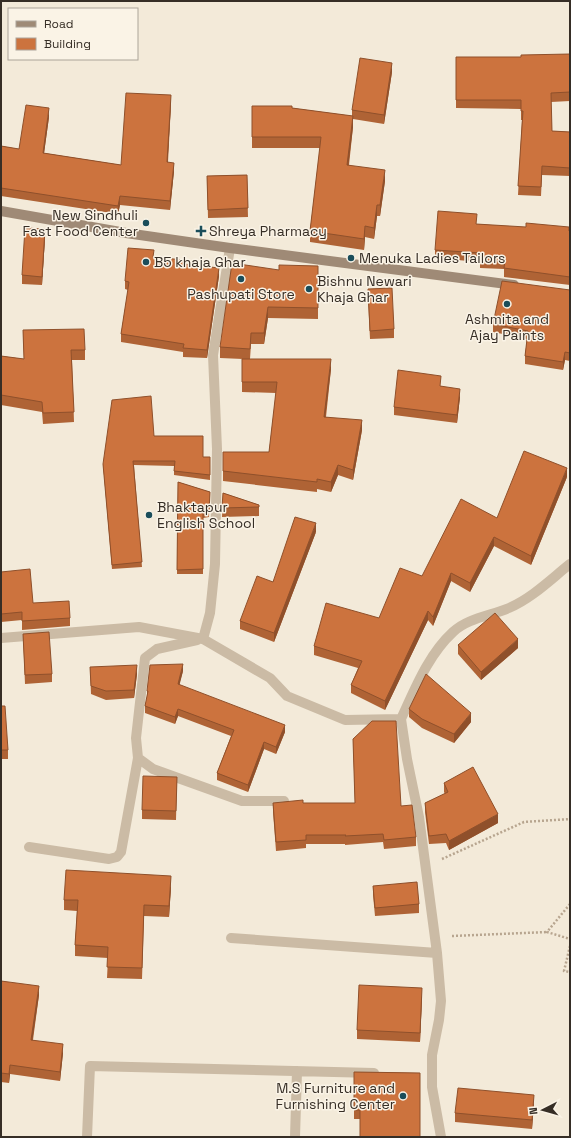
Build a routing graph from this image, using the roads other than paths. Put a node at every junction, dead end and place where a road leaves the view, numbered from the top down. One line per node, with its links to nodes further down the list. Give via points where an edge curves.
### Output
1 (1, 211): 2 (main road)
2 (230, 248): 3 (main road); 6 (street, via 214,355 217,449 215,564 210,613)
3 (522, 286)
4 (570, 564): 7 (street, via 530,597 508,609 475,619 454,631 439,647 420,678)
5 (1, 638): 6 (street, via 139,627)
6 (202, 639): 7 (street, via 270,678 287,696 345,720); 8 (street, via 157,649 145,658 136,738)
7 (402, 719): 12 (street, via 406,758 419,817)
8 (138, 758): 9 (street, via 153,768 242,801); 10 (street, via 121,852 117,857 109,859)
9 (284, 801)
10 (29, 847)
11 (231, 938): 12 (street)
12 (437, 953): 17 (street, via 441,1001 428,1074)
13 (297, 1071): 14 (street); 15 (street, via 90,1066); 16 (street)
14 (384, 1073)
15 (87, 1137)
16 (295, 1137)
17 (441, 1137)

